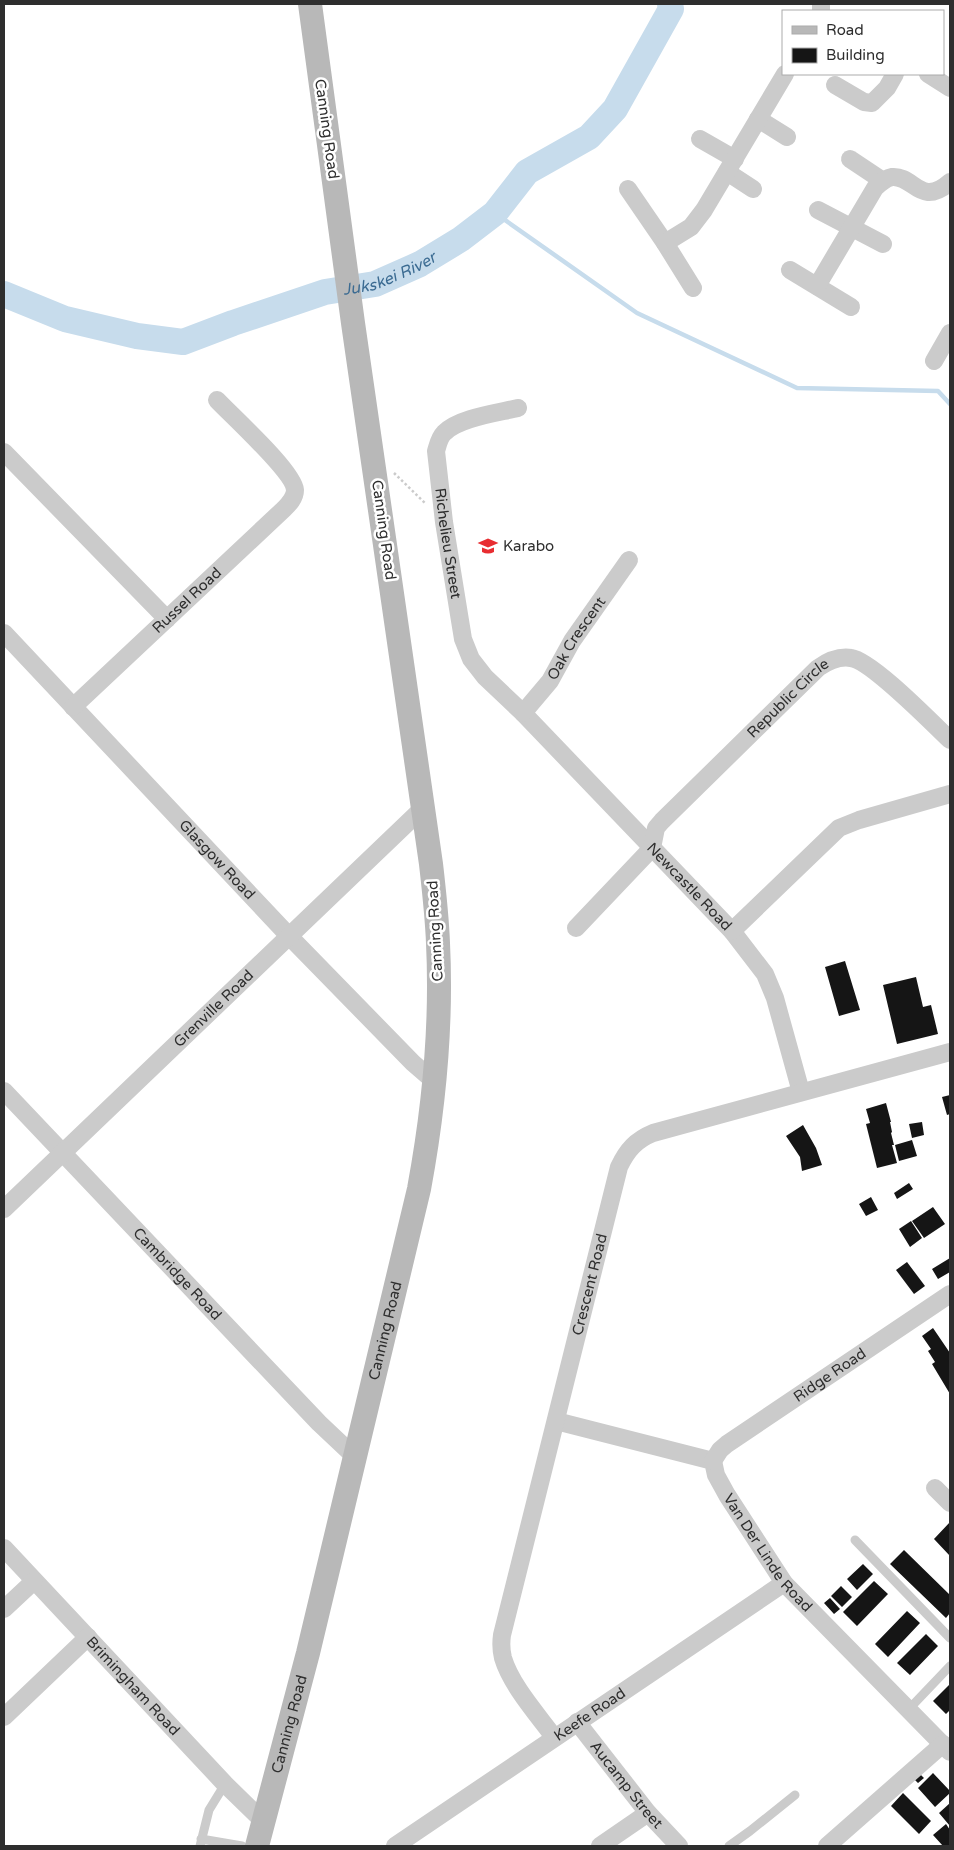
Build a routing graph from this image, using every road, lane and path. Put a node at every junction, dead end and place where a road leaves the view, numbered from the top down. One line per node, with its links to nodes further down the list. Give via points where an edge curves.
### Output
1 (310, 4): 29 (main road, Canning Road)
2 (784, 75): 7 (street)
3 (894, 75): 5 (street, via 872,103)
4 (930, 75): 6 (street)
5 (835, 86)
6 (950, 88)
7 (758, 119): 8 (street); 11 (street)
8 (786, 138)
9 (700, 139): 11 (street)
10 (850, 159): 12 (street)
11 (731, 165): 15 (street); 18 (street, via 690,227)
12 (883, 181): 13 (street, via 899,178 928,192 936,192); 17 (street, via 875,188)
13 (950, 182)
14 (628, 189): 18 (street)
15 (753, 189)
16 (818, 210): 17 (street)
17 (852, 228): 19 (street); 21 (street)
18 (665, 243): 22 (street)
19 (883, 244)
20 (790, 270): 21 (street)
21 (817, 286): 23 (street)
22 (693, 288)
23 (851, 307)
24 (950, 334): 25 (street)
25 (934, 361)
26 (217, 400): 32 (street, Russel Road, via 285,470 295,489 294,496)
27 (518, 408): 30 (street, Richelieu Street, via 460,423 439,441 436,462)
28 (4, 452): 32 (street)
29 (373, 453): 30 (path); 38 (main road, Canning Road)
30 (444, 522): 35 (street, Richelieu Street, via 466,648 485,677)
31 (629, 560): 35 (street, Oak Crescent, via 572,641 550,681)
32 (167, 619): 34 (street, Russel Road)
33 (4, 633): 34 (street, Glasgow Road)
34 (73, 707): 42 (street, Glasgow Road)
35 (523, 713): 39 (street, Newcastle Road)
36 (950, 740): 39 (street, Republic Circle, via 869,666 851,658 835,659 818,668 662,821 656,828)
37 (950, 794): 41 (street, via 839,828)
38 (424, 807): 42 (street, Grenville Road); 44 (main road, Canning Road, via 438,943)
39 (652, 848): 40 (street); 41 (street, Newcastle Road)
40 (576, 928)
41 (732, 931): 46 (street, Newcastle Road, via 771,985)
42 (289, 936): 44 (street, Glasgow Road); 47 (street, Grenville Road)
43 (950, 1052): 46 (street, Crescent Road)
44 (435, 1082): 51 (main road, Canning Road, via 419,1189)
45 (4, 1091): 47 (street, Cambridge Road)
46 (801, 1092): 50 (street, Crescent Road, via 654,1133 628,1149 619,1167)
47 (62, 1152): 48 (street, Grenville Road); 51 (street, Cambridge Road)
48 (4, 1209)
49 (950, 1294): 52 (street, Ridge Road, via 727,1444)
50 (556, 1421): 52 (street); 66 (street, Crescent Road, via 504,1624 501,1648 515,1684)
51 (354, 1456): 71 (main road, Canning Road)
52 (713, 1460): 58 (street, Van Der Linde Road, via 726,1496)
53 (935, 1488): 54 (street)
54 (950, 1503)
55 (855, 1540): 61 (lane)
56 (4, 1548): 57 (street, Brimingham Road)
57 (34, 1581): 59 (street); 60 (street, Brimingham Road)
58 (784, 1583): 63 (street, Van Der Linde Road); 65 (street, Keefe Road)
59 (4, 1609)
60 (88, 1638): 64 (street); 68 (street, Brimingham Road)
61 (950, 1638)
62 (950, 1666): 63 (lane)
63 (909, 1708): 67 (street, Van Der Linde Road)
64 (4, 1717)
65 (577, 1722): 66 (street, Keefe Road); 70 (street, Aucamp Street)
66 (554, 1737): 75 (street, Keefe Road)
67 (946, 1748): 79 (street)
68 (225, 1784): 71 (street, Brimingham Road); 72 (lane, via 209,1810)
69 (795, 1795): 78 (lane)
70 (648, 1813): 76 (street); 77 (street, Aucamp Street)
71 (264, 1822): 74 (main road, Canning Road)
72 (200, 1842): 73 (lane)
73 (242, 1846)
74 (257, 1846)
75 (395, 1846)
76 (600, 1846)
77 (679, 1846)
78 (729, 1846)
79 (827, 1846)

